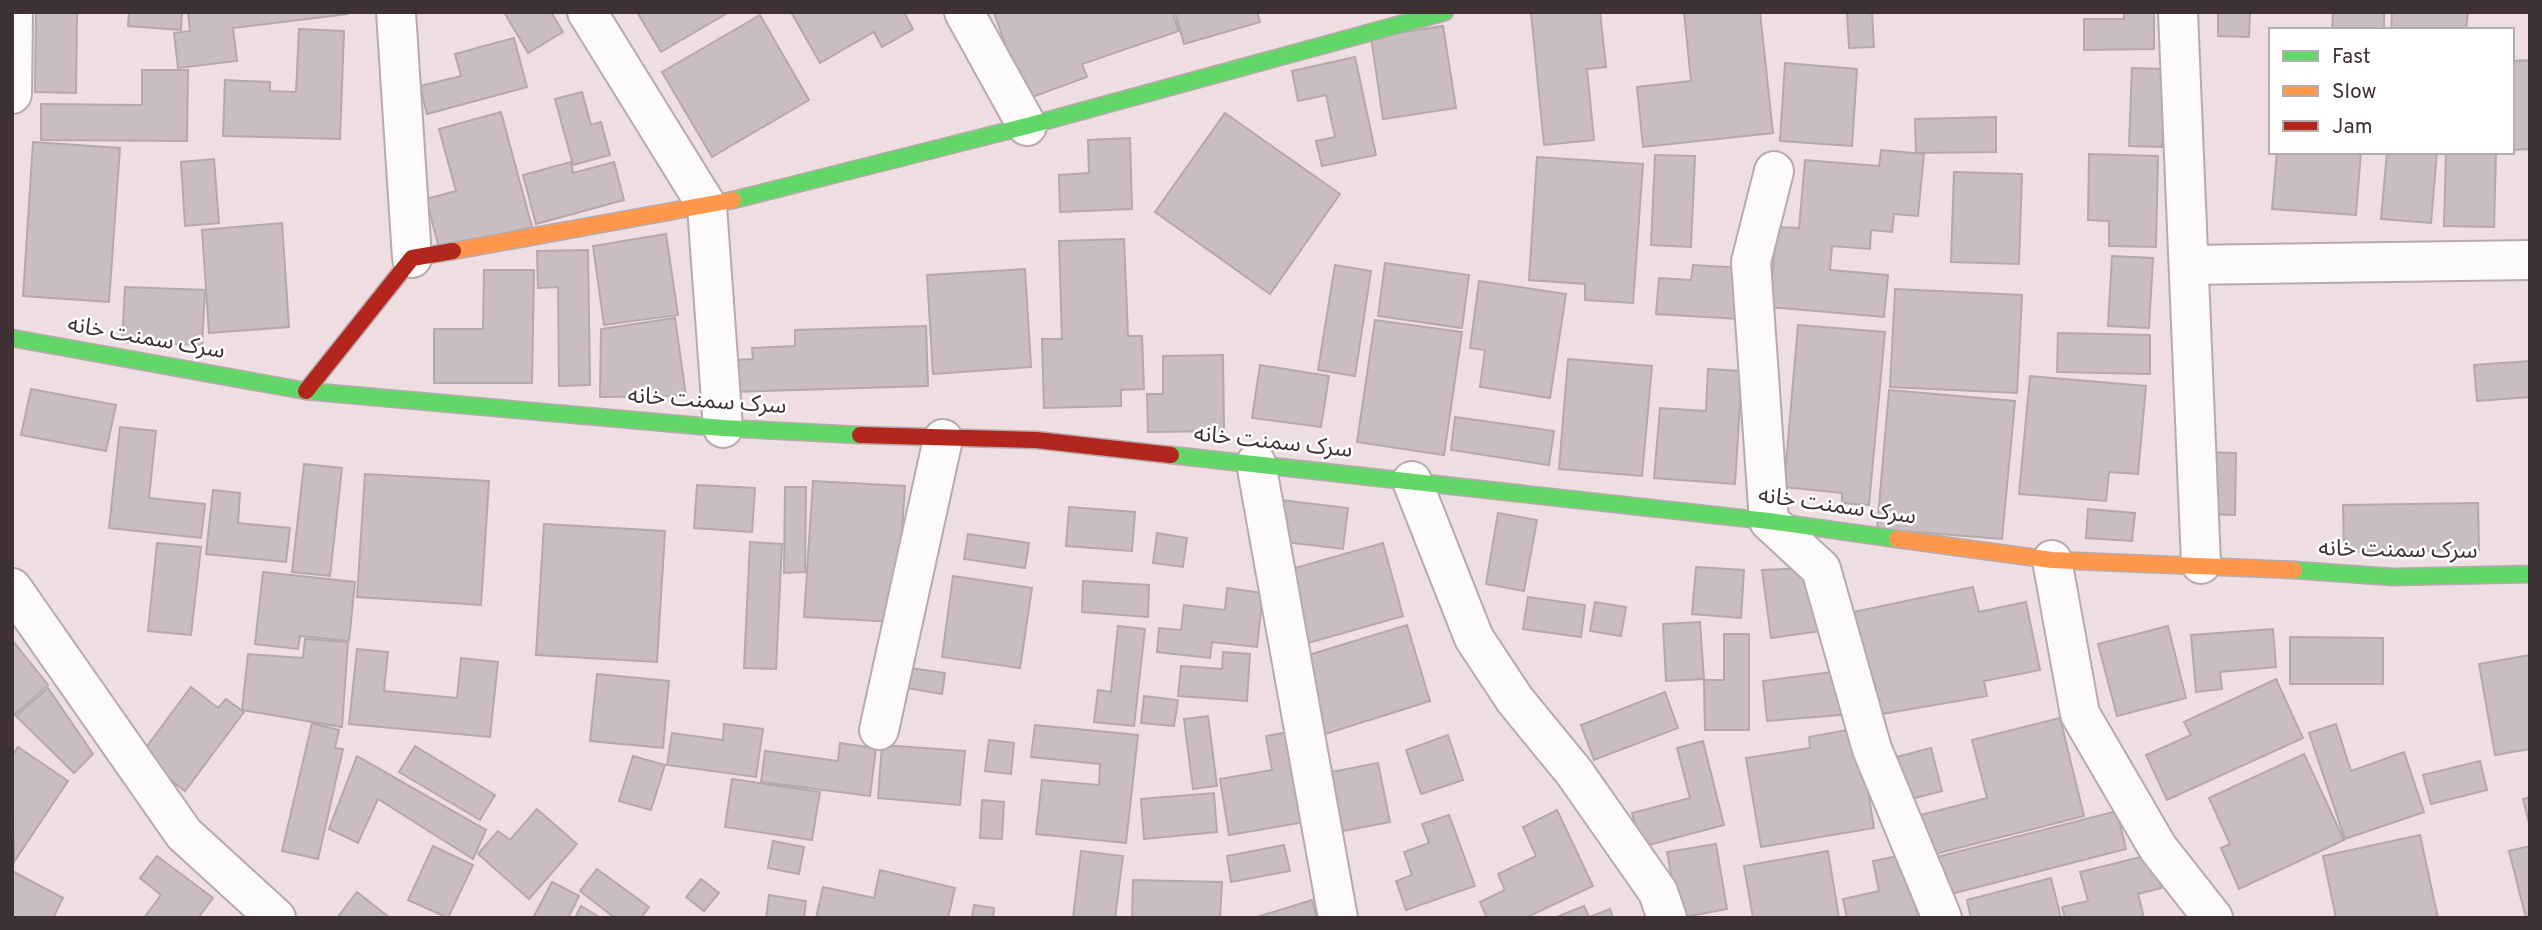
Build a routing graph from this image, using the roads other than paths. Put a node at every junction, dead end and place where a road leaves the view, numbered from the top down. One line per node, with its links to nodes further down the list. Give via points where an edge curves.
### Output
1 (13, 12): 7 (street)
2 (396, 12): 11 (street)
3 (587, 12): 10 (street)
4 (964, 12): 8 (street)
5 (1446, 12): 8 (street)
6 (2178, 12): 13 (street)
7 (12, 94)
8 (1027, 127): 10 (street)
9 (1774, 171): 20 (street, via 1751,262)
10 (706, 206): 11 (street); 16 (street)
11 (412, 258): 15 (street)
12 (2530, 260): 13 (street)
13 (2189, 265): 22 (street)
14 (12, 338): 15 (street, سرک سمنت خانه)
15 (306, 391): 16 (street, سرک سمنت خانه)
16 (723, 428): 17 (street, سرک سمنت خانه)
17 (943, 439): 18 (street, سرک سمنت خانه, via 1036,440); 25 (street)
18 (1256, 463): 19 (street, سرک سمنت خانه); 27 (street)
19 (1412, 481): 20 (street, سرک سمنت خانه); 28 (street, via 1474,638 1658,892)
20 (1769, 521): 21 (street, سرک سمنت خانه); 29 (street, via 1821,569 1872,749)
21 (2052, 560): 22 (street, سرک سمنت خانه); 30 (street, via 2080,714 2158,848)
22 (2201, 564): 23 (street, سرک سمنت خانه, via 2393,577)
23 (2530, 575)
24 (12, 588): 26 (street, via 184,834)
25 (879, 730)
26 (261, 910)
27 (1338, 918)
28 (1667, 918)
29 (1942, 918)
30 (2213, 918)

